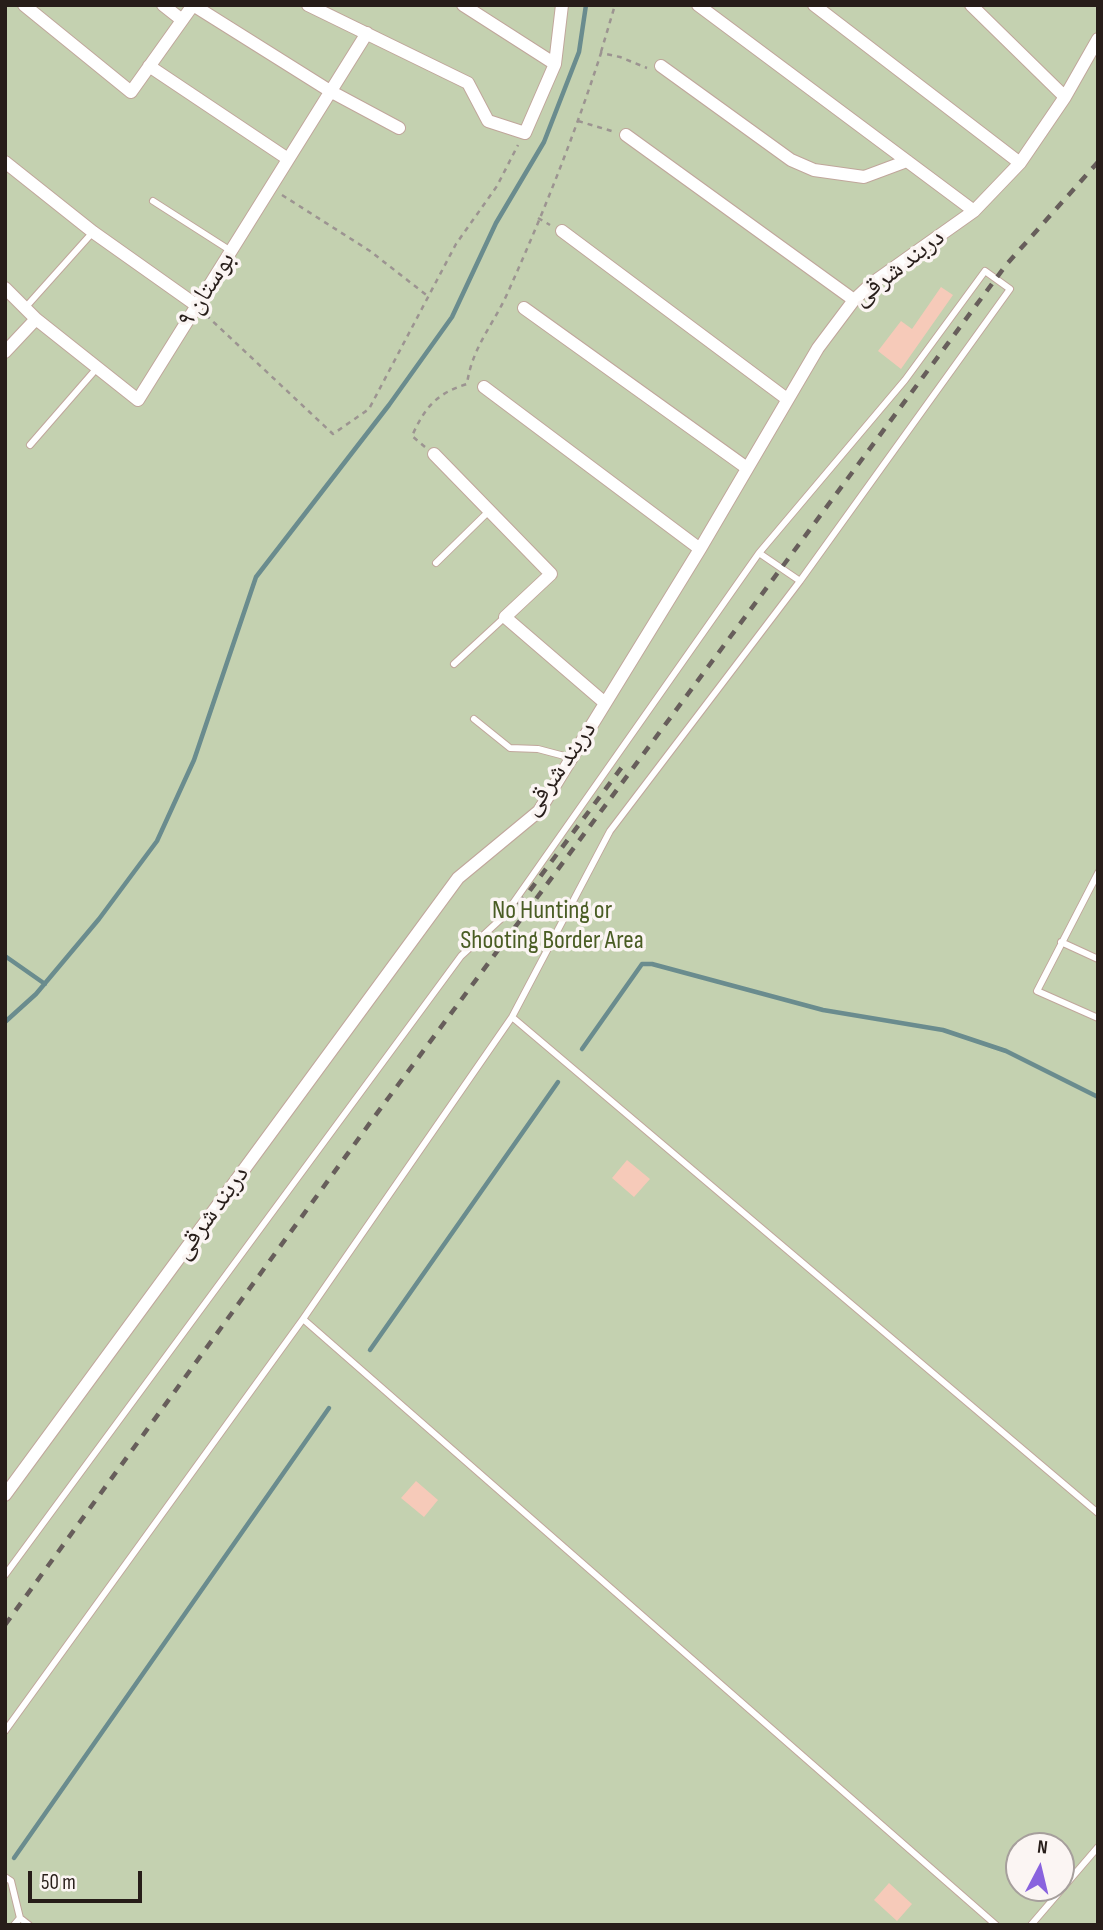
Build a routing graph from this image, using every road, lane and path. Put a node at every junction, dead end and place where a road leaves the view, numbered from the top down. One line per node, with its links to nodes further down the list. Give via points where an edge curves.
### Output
1 (24, 5): 16 (street, via 131,92)
2 (163, 5): 11 (street)
3 (193, 5): 11 (street); 18 (street)
4 (308, 5): 12 (street)
5 (463, 5): 15 (street)
6 (562, 5): 15 (street)
7 (615, 5): 14 (path)
8 (698, 5): 25 (street)
9 (814, 5): 27 (street)
10 (971, 5): 19 (street)
11 (182, 20): 16 (street)
12 (367, 33): 18 (street, بوستان ۹); 22 (street, via 468,83 488,121)
13 (1098, 39): 19 (street, دربند شرقی)
14 (601, 53): 17 (path, via 646,68); 20 (path)
15 (555, 64): 22 (street)
16 (149, 66): 24 (street)
17 (660, 66): 25 (street, via 802,165 864,177)
18 (330, 91): 21 (street); 24 (street, بوستان ۹)
19 (1065, 97): 27 (street, دربند شرقی)
20 (578, 121): 23 (path); 46 (path, via 507,295 481,337 467,384 443,391 412,436)
21 (399, 128)
22 (525, 133): 35 (path)
23 (626, 135): 36 (street)
24 (288, 159): 28 (street, بوستان ۹)
25 (907, 161): 30 (street)
26 (5, 162): 32 (street)
27 (1020, 163): 30 (street, دربند شرقی)
28 (271, 188): 33 (street, بوستان ۹); 35 (path, via 370,251)
29 (153, 201): 33 (lane)
30 (974, 211): 36 (street, دربند شرقی)
31 (562, 231): 44 (street)
32 (93, 232): 37 (street); 38 (lane)
33 (233, 252): 37 (street, بوستان ۹)
34 (5, 288): 38 (street, بوستان ۹)
35 (429, 297): 37 (path, via 369,409 333,434)
36 (854, 300): 44 (street, دربند شرقی)
37 (196, 306): 42 (street, بوستان ۹, via 138,400)
38 (25, 308): 40 (street, بوستان ۹)
39 (524, 309): 47 (street)
40 (36, 319): 41 (street); 42 (street, بوستان ۹)
41 (5, 352)
42 (97, 368): 45 (lane)
43 (484, 387): 49 (street)
44 (787, 399): 47 (street, دربند شرقی)
45 (30, 445)
46 (434, 454): 48 (street)
47 (747, 468): 49 (street, دربند شرقی)
48 (489, 511): 51 (lane); 53 (street, via 551,574)
49 (700, 549): 55 (street, دربند شرقی)
50 (759, 553): 52 (lane); 52 (lane, via 905,380 985,271 1010,289); 66 (lane, via 504,916 461,956)
51 (436, 563)
52 (800, 581): 61 (lane, via 610,831)
53 (505, 617): 54 (lane); 55 (street)
54 (454, 664)
55 (605, 703): 57 (street, دربند شرقی)
56 (474, 719): 57 (lane, via 510,748)
57 (572, 758): 64 (street, دربند شرقی, via 539,811 458,878)
58 (1098, 873): 59 (lane)
59 (1061, 942): 60 (lane); 62 (lane, via 1037,991)
60 (1098, 959)
61 (512, 1017): 63 (lane); 65 (lane)
62 (1098, 1018)
63 (303, 1319): 67 (lane); 73 (lane)
64 (5, 1495)
65 (1098, 1513)
66 (5, 1574)
67 (5, 1731)
68 (1098, 1847): 74 (lane)
69 (5, 1877): 70 (lane, via 11,1881)
70 (20, 1918): 71 (lane); 72 (lane)
71 (14, 1925)
72 (29, 1925)
73 (996, 1925)
74 (1031, 1925)

